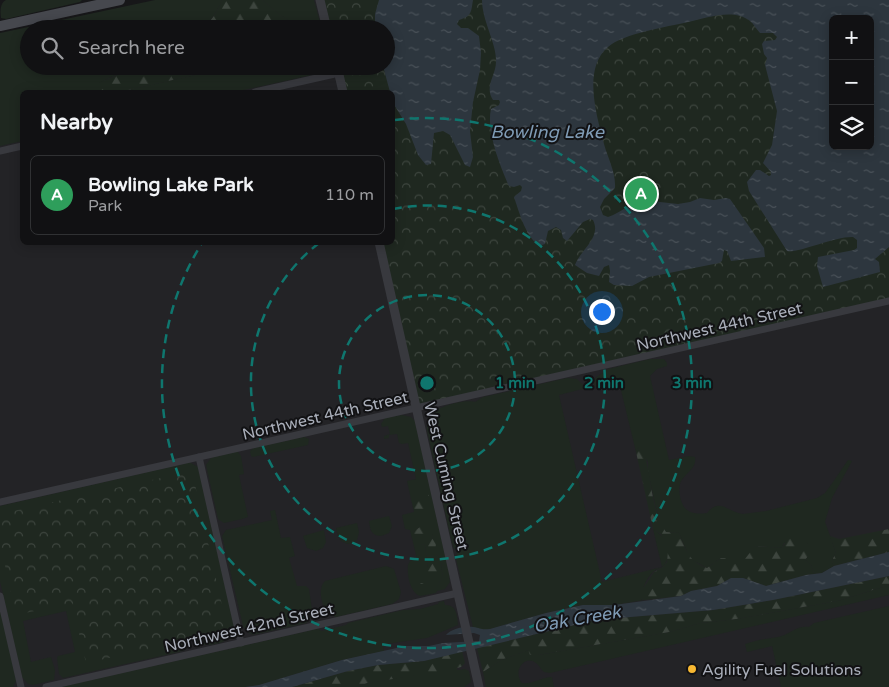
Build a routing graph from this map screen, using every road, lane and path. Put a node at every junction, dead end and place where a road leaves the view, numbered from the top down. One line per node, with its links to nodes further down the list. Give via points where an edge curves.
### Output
1 (120, 0): 3 (main road)
2 (320, 0): 5 (street)
3 (92, 3): 4 (main road)
4 (24, 20)
5 (325, 20)
6 (20, 21): 7 (main road)
7 (0, 26)
8 (319, 75): 10 (street)
9 (339, 75): 11 (street)
10 (263, 90)
11 (343, 90)
12 (20, 146): 13 (street)
13 (0, 151)
14 (380, 245): 16 (street, West Cuming Street)
15 (889, 301): 16 (street, Northwest 44th Street)
16 (417, 408): 17 (street, Northwest 44th Street); 19 (street, West Cuming Street)
17 (199, 457): 18 (street, Northwest 44th Street); 21 (street)
18 (0, 502)
19 (458, 593): 21 (street, Northwest 42nd Street); 24 (street, West Cuming Street)
20 (0, 596): 22 (street)
21 (241, 643): 23 (street, Northwest 42nd Street)
22 (21, 687)
23 (46, 687)
24 (479, 687)

